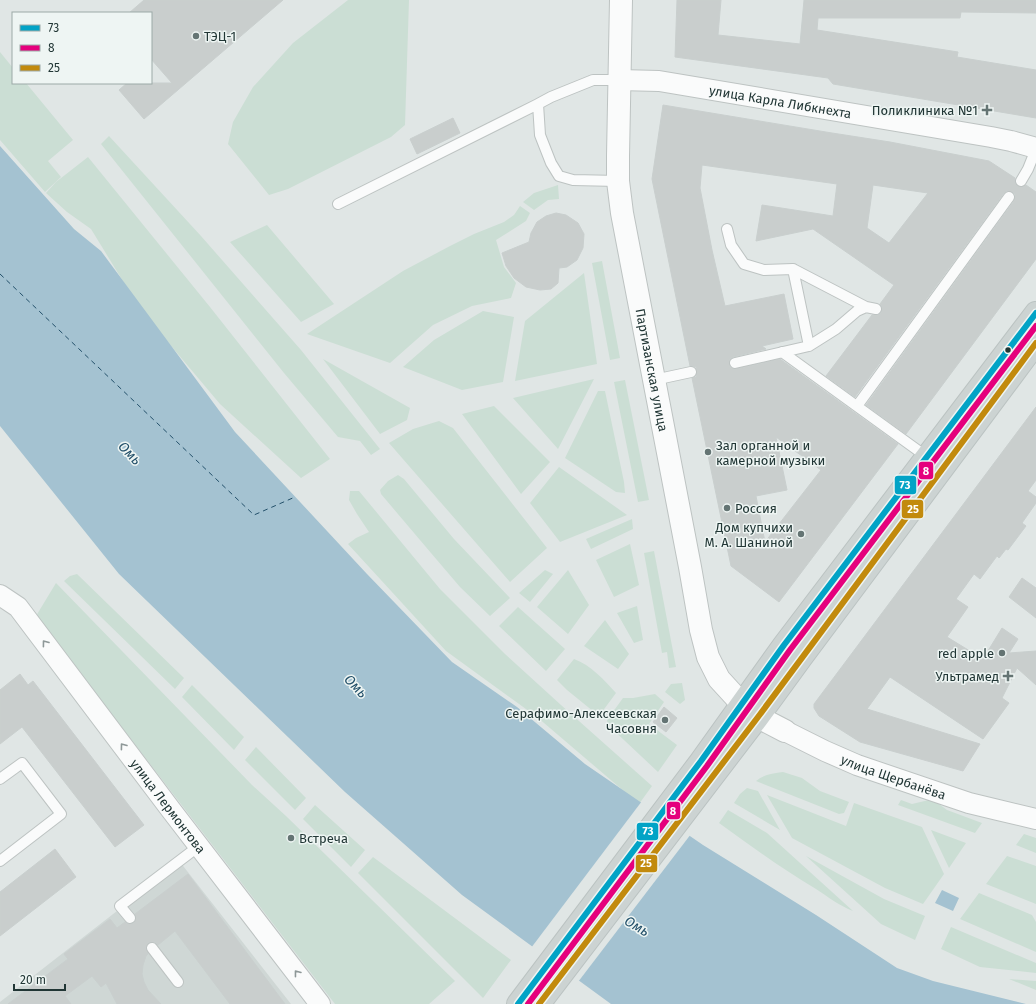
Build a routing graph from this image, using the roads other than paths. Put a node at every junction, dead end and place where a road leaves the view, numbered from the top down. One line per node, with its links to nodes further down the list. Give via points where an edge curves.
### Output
1 (621, 0): 2 (street, Партизанская улица)
2 (619, 80): 3 (lane, via 593,80); 4 (street, улица Карла Либкнехта, via 659,81 1004,140); 6 (street, Партизанская улица)
3 (538, 104): 6 (lane, via 540,136 559,176 573,180); 8 (lane)
4 (1036, 148): 5 (lane)
5 (1021, 181)
6 (618, 182): 17 (street, Партизанская улица)
7 (1009, 198): 18 (lane, via 907,330)
8 (338, 204)
9 (727, 229): 10 (lane, via 731,245 744,264 764,270)
10 (793, 269): 13 (lane); 13 (lane, via 871,308 857,311 836,329)
11 (1036, 313): 19 (main road)
12 (1036, 343): 22 (main road)
13 (809, 346): 14 (lane)
14 (782, 352): 15 (lane); 18 (lane)
15 (735, 364)
16 (691, 372): 17 (lane)
17 (654, 380): 21 (street, Партизанская улица, via 708,657 719,679)
18 (857, 406): 19 (lane)
19 (927, 457): 21 (main road)
20 (0, 595): 27 (street, улица Лермонтова, one-way to 20, via 18,607)
21 (742, 703): 22 (street, Партизанская улица); 24 (main road)
22 (758, 717): 23 (street, улица Щербанёва); 24 (main road)
23 (785, 731): 26 (street, улица Щербанёва, via 857,765 969,803)
24 (709, 767): 32 (main road)
25 (0, 779): 28 (lane, via 22,763 61,814)
26 (1036, 819)
27 (199, 846): 29 (lane, via 120,906); 33 (street, улица Лермонтова, one-way to 27)
28 (0, 861)
29 (130, 918)
30 (152, 948): 31 (lane)
31 (178, 982)
32 (526, 1003)
33 (320, 1004)

